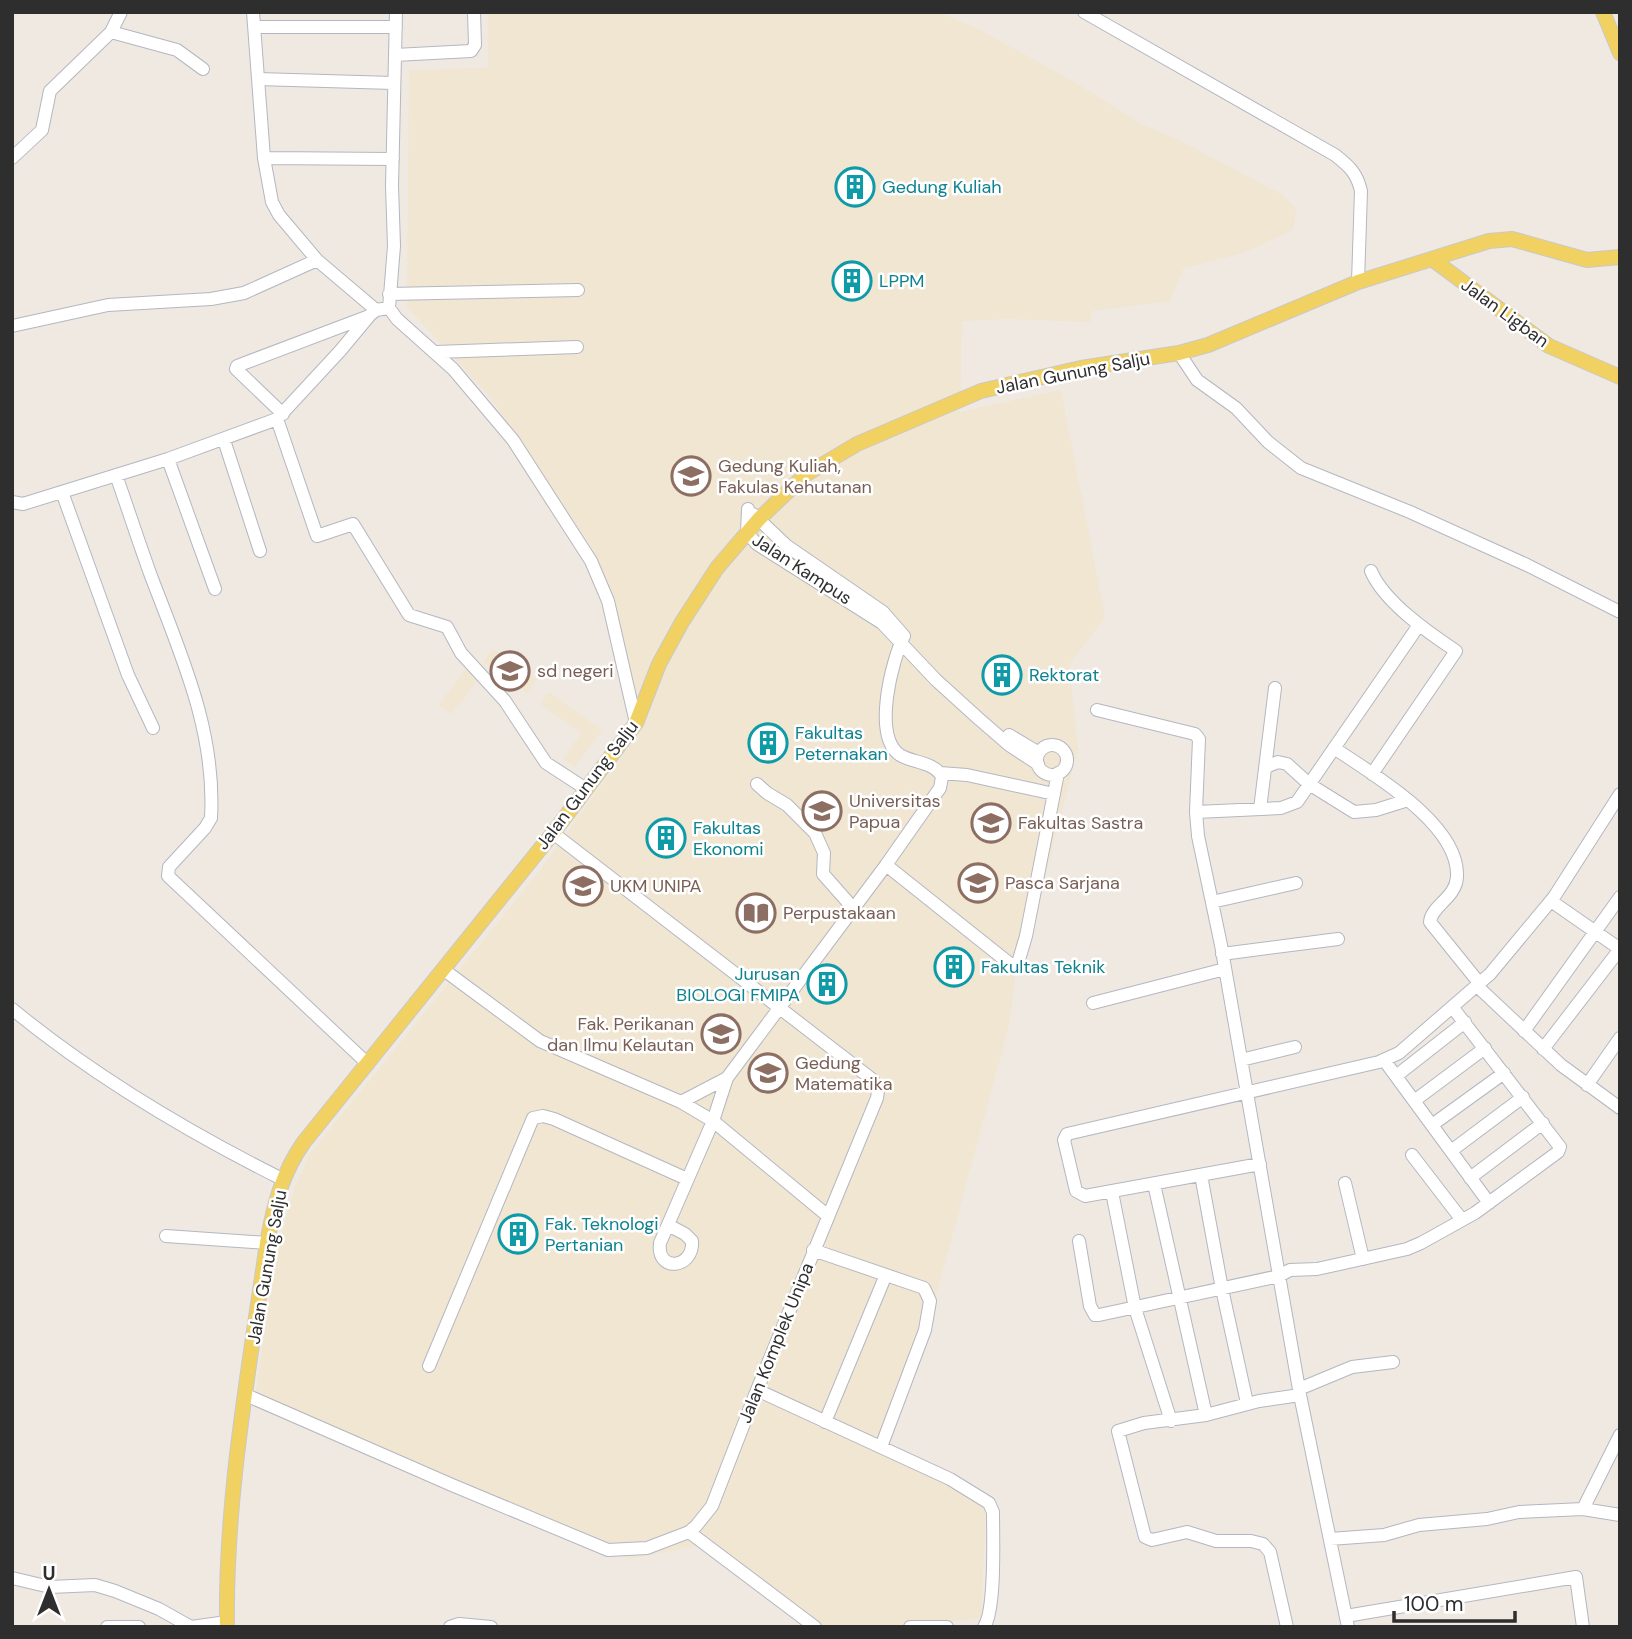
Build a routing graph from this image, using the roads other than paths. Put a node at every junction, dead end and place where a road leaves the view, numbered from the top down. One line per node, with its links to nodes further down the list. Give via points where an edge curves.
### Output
1 (121, 12): 9 (street)
2 (253, 12): 7 (street)
3 (396, 12): 8 (street)
4 (474, 12): 11 (street, via 475,45 471,51)
5 (1084, 12): 21 (street, via 1351,167 1361,191)
6 (1603, 12): 10 (main road)
7 (255, 27): 8 (street); 13 (street)
8 (396, 27): 11 (street)
9 (111, 32): 12 (street, via 177,50); 15 (street, via 50,91 42,130)
10 (1620, 53)
11 (395, 54): 14 (street)
12 (203, 69)
13 (258, 79): 14 (street); 16 (street)
14 (393, 83): 17 (street)
15 (12, 158)
16 (264, 158): 17 (street); 20 (street, via 272,202)
17 (393, 159): 23 (street, via 394,246)
18 (1620, 257): 19 (main road, Jalan Gunung Salju, via 1587,260 1501,239)
19 (1432, 259): 21 (main road, Jalan Gunung Salju); 29 (main road, Jalan Ligban, via 1543,343)
20 (317, 260): 24 (street); 25 (street, via 244,293 108,305)
21 (1358, 282): 28 (main road, Jalan Gunung Salju, via 1231,337)
22 (578, 290): 23 (street)
23 (389, 294): 24 (street)
24 (378, 311): 27 (street, via 397,319); 30 (street); 30 (street, via 237,366)
25 (12, 326)
26 (577, 347): 27 (street)
27 (436, 352): 48 (street, via 513,440 591,561 608,601)
28 (1179, 353): 36 (main road, Jalan Gunung Salju, via 1081,368 981,391 825,461); 41 (street, via 1197,380 1236,408 1301,468 1492,549)
29 (1620, 377)
30 (280, 416): 31 (street); 58 (street, via 317,536 353,524 409,615 447,627 461,653 505,701 546,763)
31 (224, 440): 32 (street); 38 (street)
32 (168, 459): 33 (street); 40 (street)
33 (116, 475): 34 (street); 90 (street, via 185,665 206,741 211,818 167,870 168,876)
34 (62, 492): 35 (street, via 23,504); 49 (street, via 128,675)
35 (12, 502)
36 (758, 519): 37 (main road, Jalan Gunung Salju); 43 (street, Jalan Kampus, via 787,546 884,612)
37 (747, 533): 43 (street, Jalan Kampus); 48 (main road, Jalan Gunung Salju, via 717,568 682,622 659,664)
38 (260, 551)
39 (1371, 571): 42 (street)
40 (215, 589)
41 (1620, 612)
42 (1419, 625): 50 (street); 55 (street, via 1456,651)
43 (903, 639): 44 (street, Jalan Kampus); 45 (street)
44 (916, 653): 45 (street); 51 (street, Jalan Kampus, via 998,730)
45 (895, 664): 53 (street, via 888,697 890,742 900,754)
46 (1275, 688): 52 (street)
47 (1097, 710): 63 (street, via 1198,736)
48 (636, 723): 58 (main road, Jalan Gunung Salju)
49 (153, 727)
50 (1334, 748): 55 (street); 57 (street)
51 (1038, 758): 54 (street, Jalan Kampus, via 1046,773); 54 (street, Jalan Kampus, via 1050,745 1063,750 1067,761)
52 (1266, 767): 57 (street, via 1283,762); 62 (street)
53 (940, 773): 59 (street); 65 (street, via 940,788)
54 (1058, 773): 59 (street, Jalan Kampus)
55 (1372, 774): 61 (street)
56 (757, 783): 70 (street, via 788,804 815,833 824,853 823,874)
57 (1309, 784): 61 (street, via 1354,811); 62 (street, via 1297,802)
58 (586, 789): 64 (main road, Jalan Gunung Salju)
59 (1054, 794): 65 (street, Jalan Kampus, via 1016,965)
60 (1620, 794): 68 (street)
61 (1408, 800): 77 (street, via 1436,826 1456,867 1453,891 1430,922)
62 (1261, 809): 63 (street)
63 (1196, 812): 69 (street)
64 (552, 833): 76 (main road, Jalan Gunung Salju); 80 (street, Jalan Komplek Unipa)
65 (886, 865): 70 (street)
66 (1296, 883): 69 (street)
67 (1620, 897): 71 (street)
68 (1551, 901): 71 (street); 77 (street)
69 (1212, 902): 74 (street)
70 (853, 908): 80 (street)
71 (1594, 931): 73 (street); 83 (street)
72 (1338, 939): 74 (street)
73 (1620, 949): 87 (street)
74 (1222, 954): 75 (street)
75 (1225, 969): 78 (street); 88 (street)
76 (444, 970): 90 (main road, Jalan Gunung Salju); 98 (street, via 540,1041)
77 (1478, 985): 79 (street); 83 (street)
78 (1093, 1003)
79 (1453, 1007): 82 (street); 89 (street, via 1399,1053)
80 (780, 1008): 93 (street); 114 (street, Jalan Komplek Unipa, via 873,1080 878,1091)
81 (12, 1009): 108 (street, via 123,1091)
82 (1465, 1022): 86 (street); 92 (street)
83 (1524, 1031): 87 (street)
84 (1620, 1038): 94 (street)
85 (1294, 1047): 88 (street)
86 (1485, 1048): 91 (street); 97 (street)
87 (1543, 1049): 94 (street)
88 (1241, 1059): 95 (street)
89 (1384, 1060): 92 (street); 95 (street)
90 (368, 1064): 108 (main road, Jalan Gunung Salju, via 304,1142)
91 (1504, 1073): 96 (street); 102 (street)
92 (1396, 1076): 97 (street)
93 (727, 1078): 98 (street); 100 (street)
94 (1587, 1085): 99 (street)
95 (1247, 1093): 105 (street); 112 (street, via 1067,1134 1063,1140 1076,1191 1085,1196)
96 (1523, 1097): 101 (street); 103 (street)
97 (1415, 1101): 102 (street)
98 (681, 1102): 100 (street)
99 (1620, 1108)
100 (713, 1121): 109 (street); 114 (street)
101 (1543, 1123): 107 (street); 113 (street, via 1559,1150)
102 (1432, 1125): 103 (street)
103 (1451, 1152): 107 (street)
104 (1412, 1155): 115 (street)
105 (1260, 1164): 106 (street); 122 (street)
106 (1202, 1175): 111 (street); 124 (street)
107 (1471, 1178): 113 (street)
108 (282, 1179): 119 (main road, Jalan Gunung Salju)
109 (687, 1179): 116 (street); 128 (street, via 554,1119 533,1118)
110 (1345, 1183): 121 (street)
111 (1154, 1184): 112 (street); 125 (street)
112 (1112, 1192): 126 (street)
113 (1489, 1203): 115 (street)
114 (828, 1216): 120 (street, Jalan Komplek Unipa)
115 (1462, 1220): 121 (street, via 1407,1249)
116 (668, 1225)
117 (166, 1237): 119 (street)
118 (1079, 1241): 126 (street, via 1092,1312 1099,1315)
119 (267, 1243): 131 (main road, Jalan Gunung Salju)
120 (813, 1250): 123 (street); 129 (street, Jalan Komplek Unipa)
121 (1363, 1259): 122 (street, via 1290,1270)
122 (1279, 1276): 124 (street); 130 (street)
123 (885, 1277): 135 (street); 137 (street, via 924,1289 930,1301 925,1330)
124 (1222, 1289): 125 (street); 132 (street)
125 (1179, 1298): 126 (street); 133 (street)
126 (1135, 1308): 134 (street)
127 (1393, 1362): 130 (street, via 1352,1367)
128 (429, 1366)
129 (757, 1390): 135 (street); 140 (street, Jalan Komplek Unipa, via 712,1506)
130 (1299, 1392): 132 (street); 141 (street)
131 (246, 1395): 140 (street, Jalan Komplek Unipa, via 608,1550 648,1548); 144 (main road, Jalan Gunung Salju, via 229,1539)
132 (1247, 1403): 133 (street)
133 (1206, 1415): 134 (street)
134 (1171, 1421): 154 (street, via 1118,1431 1146,1536 1152,1540 1187,1532 1216,1541 1264,1544 1270,1552)
135 (825, 1422): 137 (street)
136 (1620, 1436): 138 (street)
137 (881, 1447): 153 (street, via 950,1479 992,1508 990,1612)
138 (1583, 1509): 139 (street); 141 (street, via 1530,1511)
139 (1620, 1515)
140 (689, 1532): 150 (street)
141 (1331, 1539): 143 (street)
142 (12, 1578): 147 (street, via 50,1587 95,1585 159,1609)
143 (1347, 1621): 155 (street, via 1576,1577)
144 (227, 1624): 147 (street)
145 (107, 1627): 146 (street)
146 (139, 1627)
147 (191, 1627)
148 (450, 1627): 149 (street)
149 (492, 1627)
150 (815, 1627)
151 (909, 1627): 152 (street)
152 (947, 1627)
153 (984, 1627)
154 (1287, 1627)
155 (1583, 1627)

